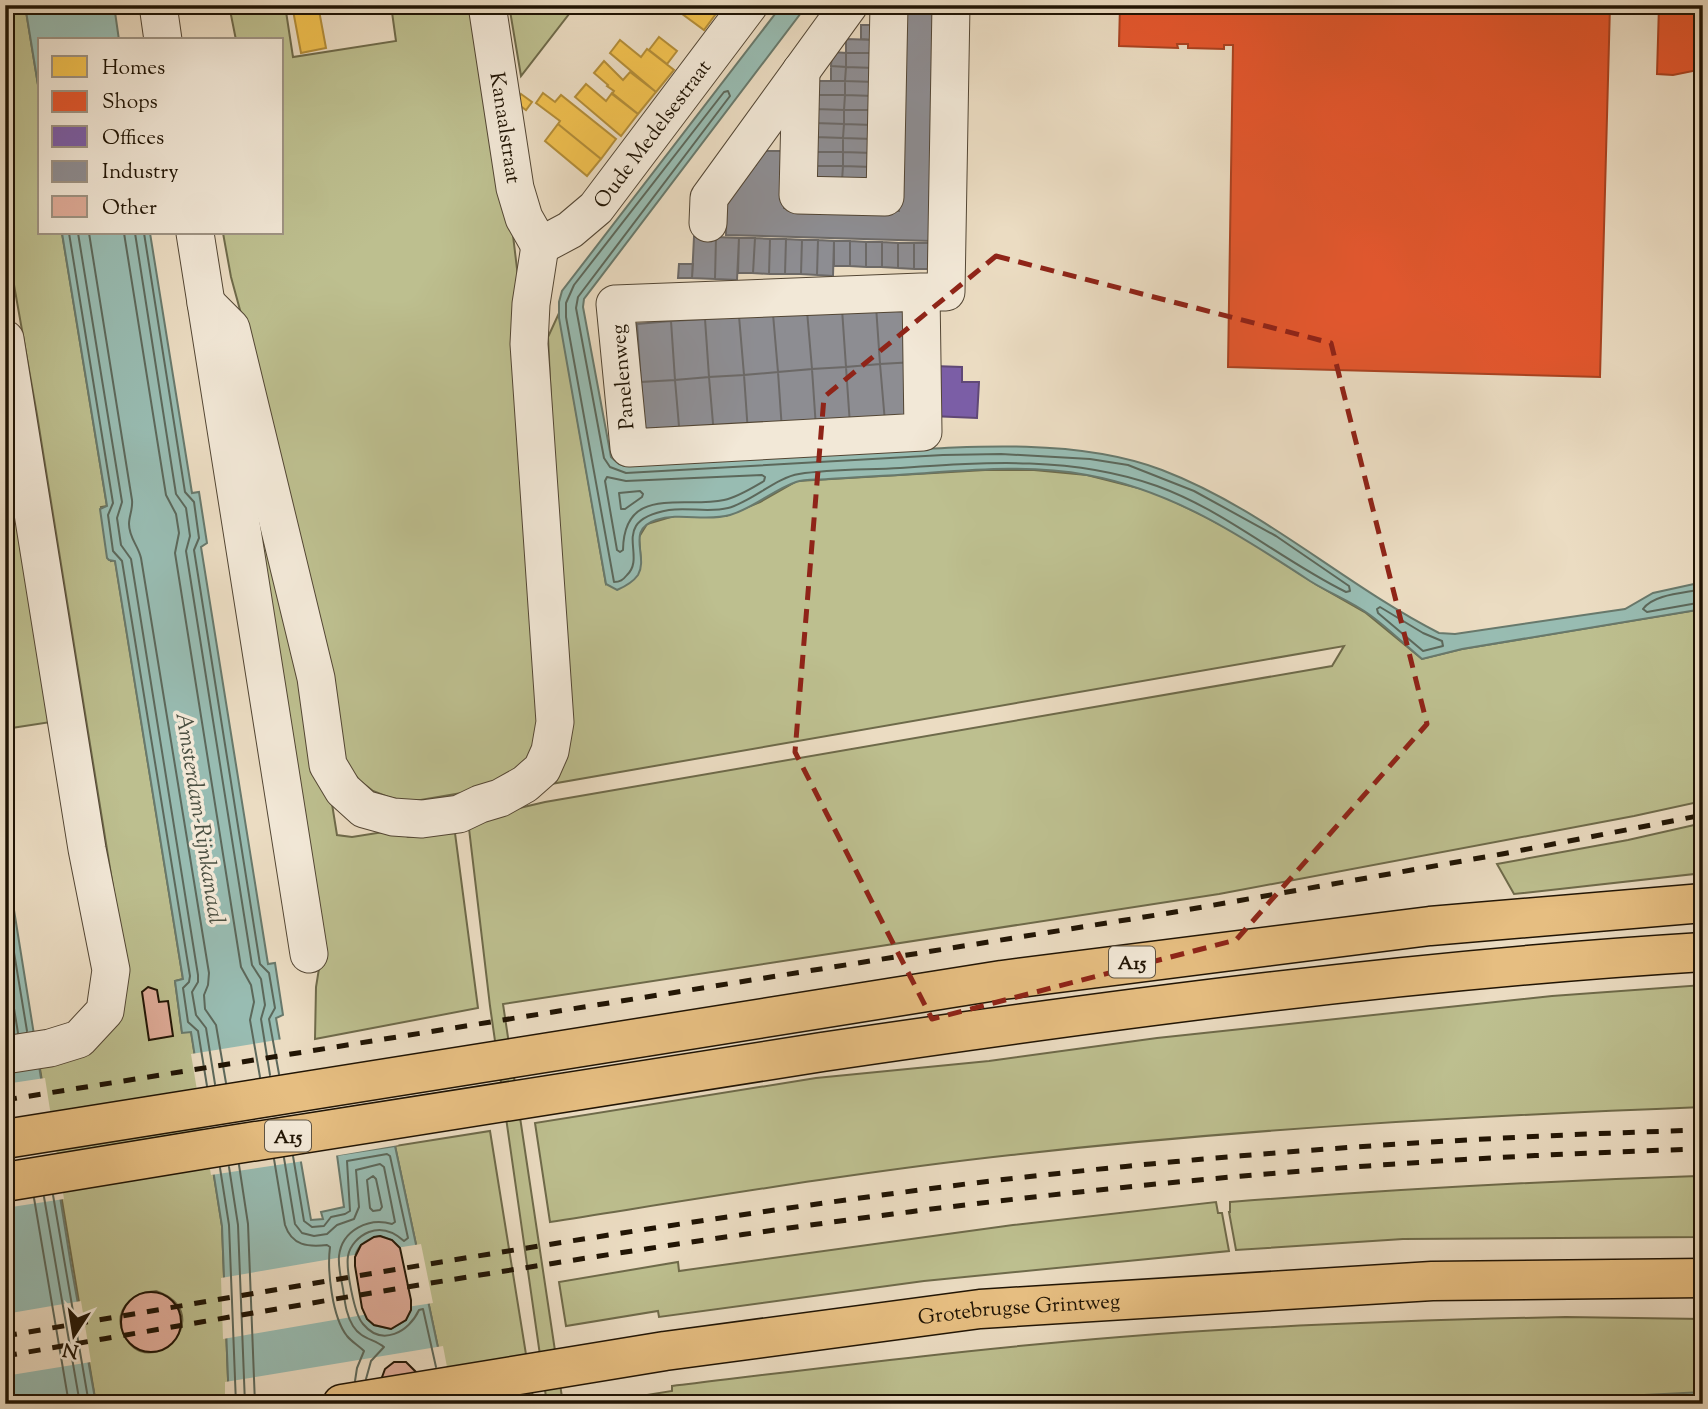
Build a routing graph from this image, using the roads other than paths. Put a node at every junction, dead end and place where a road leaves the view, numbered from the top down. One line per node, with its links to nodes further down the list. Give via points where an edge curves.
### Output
1 (158, 5): 7 (street)
2 (487, 5): 11 (street, Kanaalstraat, via 515,188 524,218)
3 (749, 5): 11 (street, Oude Medelsestraat, via 596,208 570,230)
4 (849, 5): 8 (street)
5 (889, 5): 8 (street, via 885,197 798,195)
6 (951, 5): 12 (street, Panelenweg)
7 (163, 38)
8 (801, 71): 9 (street, via 709,198)
9 (708, 223)
10 (195, 234): 13 (street)
11 (540, 246): 13 (street, via 530,344 555,722 542,769 500,798 459,814 412,819 364,808 343,790 328,765 316,678 231,328)
12 (934, 292): 12 (street, Panelenweg, via 923,432 629,448 615,304)
13 (206, 303): 17 (street)
14 (5, 339): 18 (street, via 87,849 111,970 105,1011 79,1039)
15 (1703, 903): 19 (main road, A15, via 1430,926 1002,980)
16 (1703, 952): 20 (main road, A15, via 1364,982 947,1034)
17 (309, 954)
18 (5, 1055)
19 (5, 1139)
20 (5, 1182)
21 (1703, 1278): 22 (main road, Grotebrugse Grintweg, via 1432,1281 979,1309 665,1351)
22 (342, 1404)

